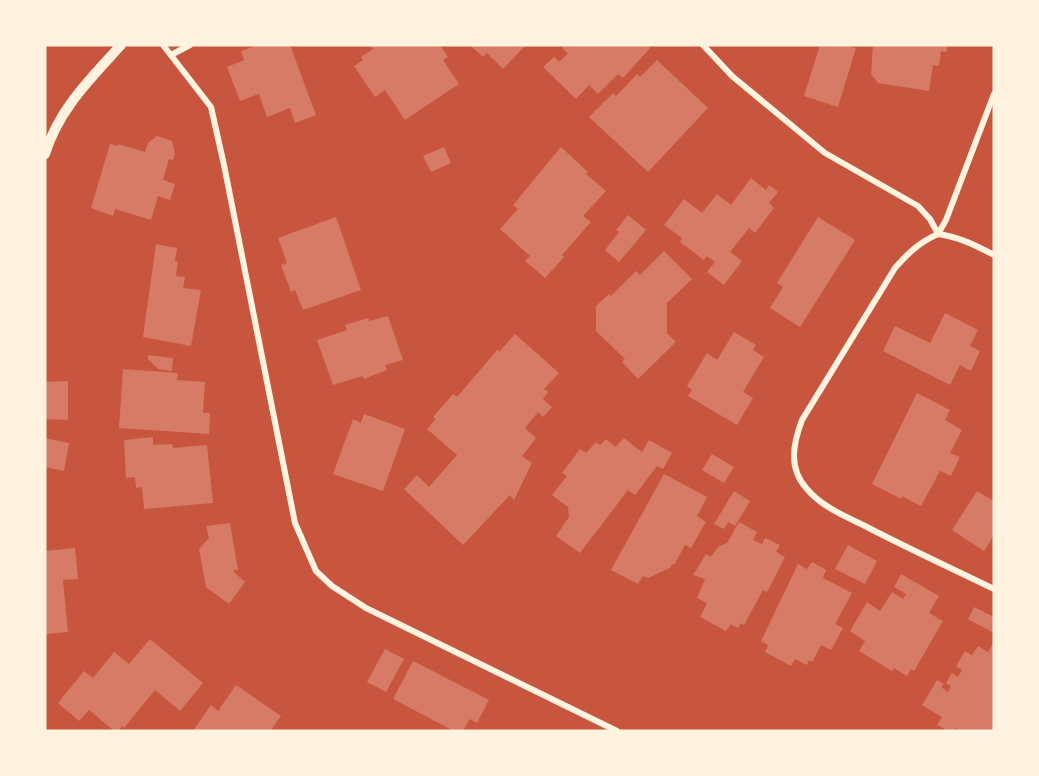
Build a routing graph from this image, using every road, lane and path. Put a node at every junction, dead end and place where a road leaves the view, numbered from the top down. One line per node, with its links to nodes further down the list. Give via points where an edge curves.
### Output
1 (121, 45): 7 (street, via 74,96 56,123)
2 (163, 45): 5 (street)
3 (190, 45): 5 (street)
4 (703, 45): 8 (street, via 749,91 825,153 918,206)
5 (171, 56): 11 (street, via 211,107 295,523 316,571 366,608)
6 (994, 94): 8 (street)
7 (45, 154)
8 (938, 234): 9 (street, via 971,243); 10 (street, via 908,253 896,268 802,420 794,441 794,457 805,488 819,502)
9 (994, 255)
10 (994, 589)
11 (616, 731)

